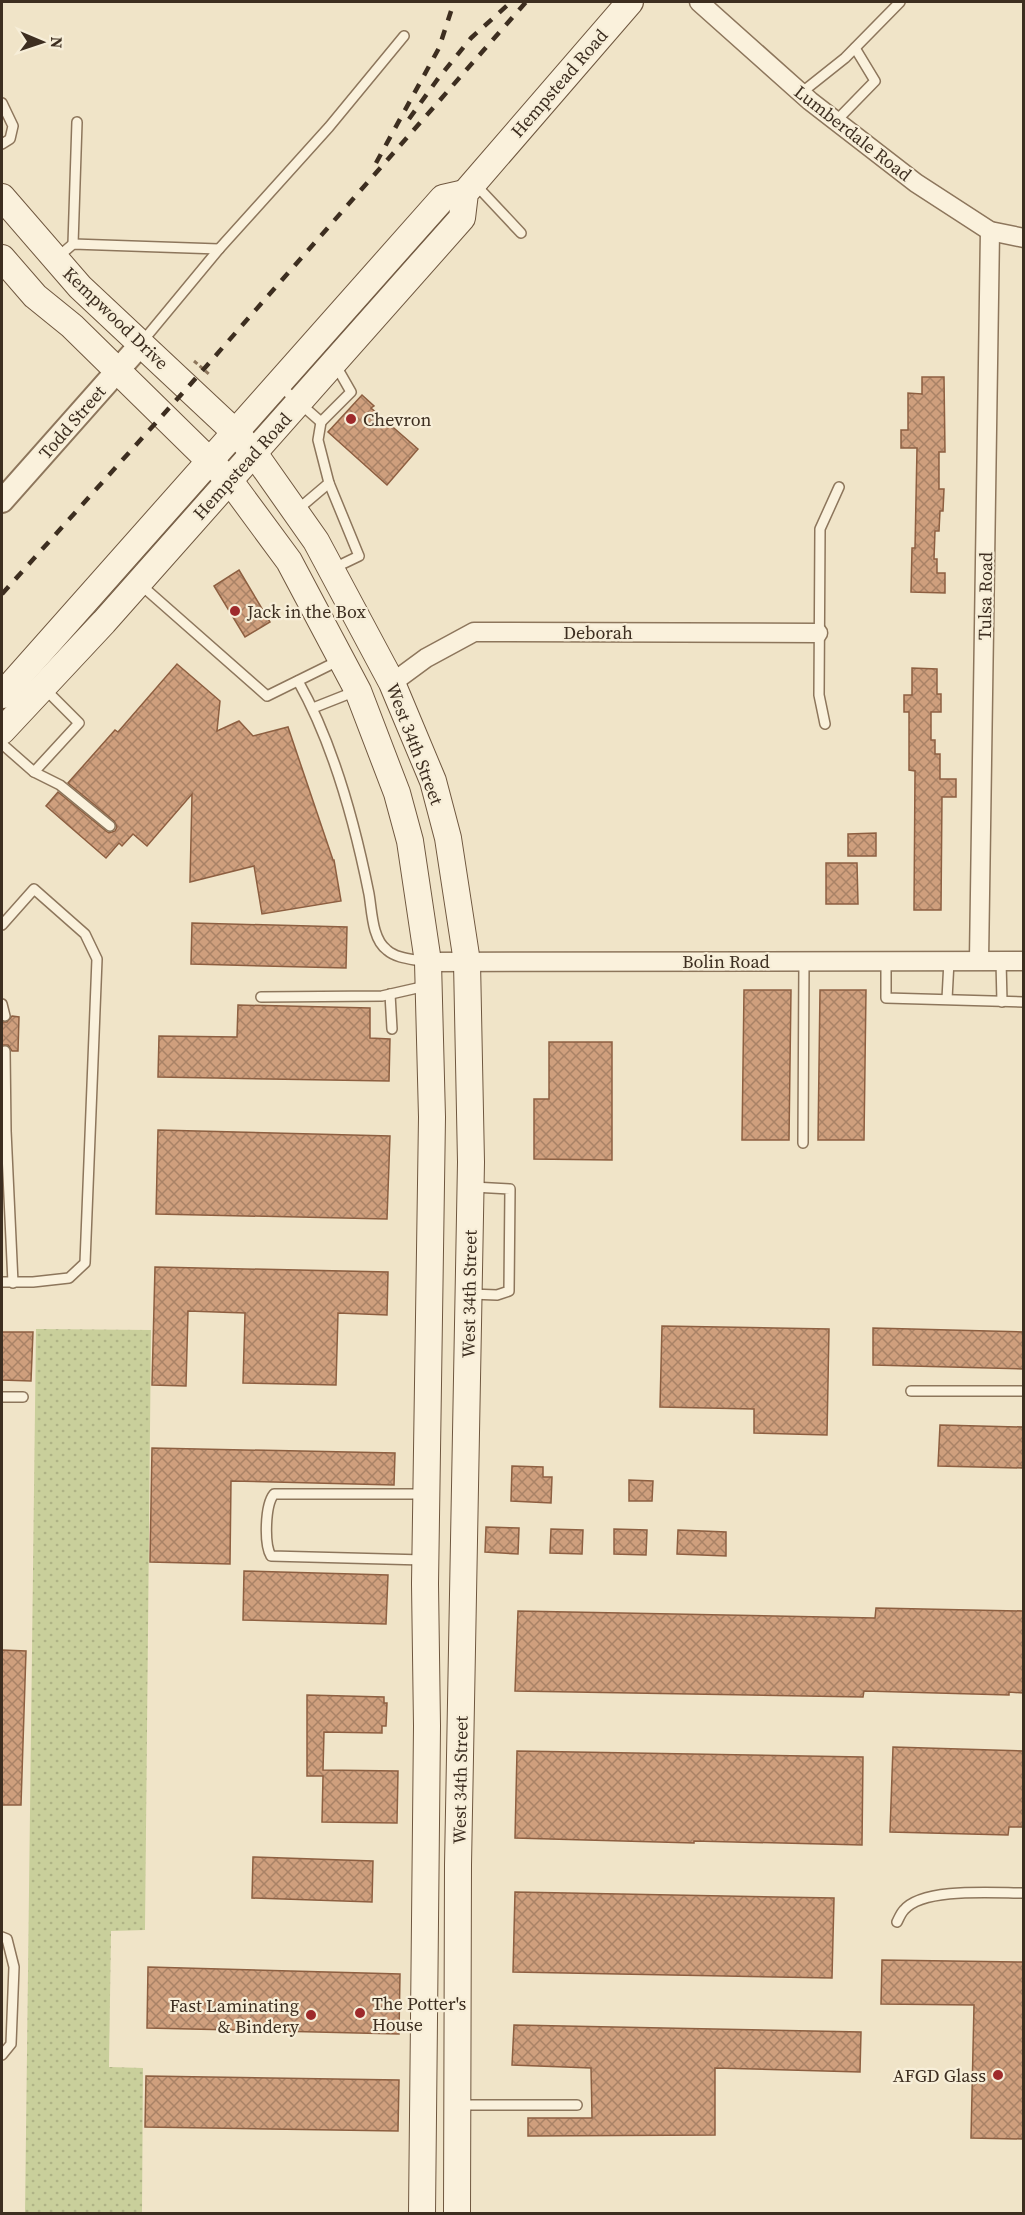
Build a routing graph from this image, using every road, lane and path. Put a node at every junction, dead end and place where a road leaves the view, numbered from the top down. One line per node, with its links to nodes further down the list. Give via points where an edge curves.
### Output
1 (630, 2): 11 (main road, Hempstead Road)
2 (699, 2): 6 (street, Lumberdale Road)
3 (900, 2): 5 (lane)
4 (404, 36): 16 (lane)
5 (855, 48): 6 (lane); 8 (lane, via 875,81)
6 (801, 93): 8 (street, Lumberdale Road)
7 (2, 103): 10 (lane, via 12,126 10,138)
8 (836, 121): 13 (street, Lumberdale Road, via 916,183)
9 (77, 123): 17 (lane)
10 (2, 144)
11 (470, 188): 14 (lane); 20 (main road, Hempstead Road, via 443,198)
12 (2, 197): 17 (main road, Kempwood Drive)
13 (990, 231): 15 (street, Lumberdale Road); 51 (street, Tulsa Road)
14 (521, 233)
15 (1023, 238)
16 (219, 249): 17 (lane); 19 (lane)
17 (64, 252): 19 (main road, Kempwood Drive, via 80,287)
18 (2, 258): 22 (main road, Kempwood Drive, via 35,296)
19 (142, 343): 22 (street, Todd Street); 27 (main road, Kempwood Drive)
20 (324, 353): 24 (main road, Hempstead Road); 25 (main road, Hempstead Road); 26 (lane, via 351,392)
21 (194, 361): 23 (path)
22 (117, 371): 29 (main road, Kempwood Drive); 33 (street, Todd Street)
23 (210, 375)
24 (279, 384): 25 (lane); 27 (main road, Hempstead Road)
25 (298, 403): 26 (lane); 28 (main road, Hempstead Road)
26 (321, 422): 31 (lane, via 318,440)
27 (236, 433): 28 (main road, West 34th Street); 29 (main road, Hempstead Road)
28 (254, 453): 30 (main road, Hempstead Road); 34 (main road, West 34th Street)
29 (210, 462): 30 (main road, West 34th Street); 43 (main road, Hempstead Road)
30 (230, 481): 36 (main road, Hempstead Road); 38 (main road, West 34th Street, via 289,561)
31 (329, 483): 34 (lane); 35 (lane, via 359,556)
32 (839, 487): 37 (lane, via 820,529)
33 (2, 501)
34 (296, 512): 35 (main road, West 34th Street)
35 (331, 569): 40 (main road, West 34th Street)
36 (139, 583): 39 (lane, via 267,696); 41 (main road, Hempstead Road)
37 (819, 633): 40 (street, Deborah, via 474,632 426,658); 45 (lane, via 819,694)
38 (341, 659): 39 (lane); 42 (main road, West 34th Street)
39 (298, 681): 44 (lane)
40 (392, 683): 57 (main road, West 34th Street, via 433,781 448,838)
41 (42, 687): 46 (main road, Hempstead Road); 48 (lane, via 79,723)
42 (358, 691): 44 (lane); 58 (main road, West 34th Street, via 397,793 410,841)
43 (2, 695)
44 (313, 708): 58 (lane, via 359,846 377,937 386,950)
45 (825, 724)
46 (2, 730)
47 (2, 744): 48 (lane)
48 (34, 772): 49 (lane, via 60,785)
49 (110, 826)
50 (2, 926): 73 (lane, via 34,889 85,934 97,958 85,1263 69,1278)
51 (979, 960): 54 (street, Bolin Road); 55 (street, Bolin Road)
52 (804, 961): 53 (street, Bolin Road); 57 (street, Bolin Road); 69 (lane)
53 (886, 961): 54 (street, Bolin Road); 61 (lane, via 886,998)
54 (949, 961): 61 (lane)
55 (1001, 961): 56 (street, Bolin Road); 62 (lane)
56 (1023, 961)
57 (467, 962): 58 (street, Bolin Road); 70 (main road, West 34th Street)
58 (428, 974): 59 (lane); 71 (main road, West 34th Street)
59 (390, 994): 60 (lane); 66 (lane)
60 (261, 997)
61 (947, 999): 62 (lane)
62 (1002, 1002): 63 (lane)
63 (1023, 1002)
64 (2, 1004): 65 (lane)
65 (5, 1016)
66 (392, 1029)
67 (5, 1051): 68 (lane)
68 (4, 1131): 73 (lane)
69 (803, 1143)
70 (471, 1186): 74 (main road, West 34th Street); 74 (lane, via 510,1189 511,1215 509,1291 497,1295)
71 (431, 1272): 74 (main road); 79 (main road, West 34th Street)
72 (2, 1282): 73 (lane)
73 (13, 1282)
74 (469, 1285): 82 (main road, West 34th Street)
75 (911, 1390): 76 (lane)
76 (1023, 1391)
77 (2, 1397): 78 (lane)
78 (23, 1397)
79 (427, 1494): 80 (main road, West 34th Street); 80 (lane, via 274,1494 268,1501 266,1549 271,1556)
80 (426, 1560): 81 (main road, West 34th Street)
81 (427, 1765): 82 (main road); 89 (main road, West 34th Street)
82 (460, 1765): 87 (main road, West 34th Street)
83 (1023, 1893): 84 (lane, via 955,1892 928,1898 905,1908)
84 (897, 1922)
85 (2, 1937): 86 (lane, via 7,1939 14,1967 11,2044)
86 (2, 2055)
87 (458, 2105): 88 (lane); 90 (main road, West 34th Street)
88 (577, 2105)
89 (422, 2214)
90 (456, 2214)

